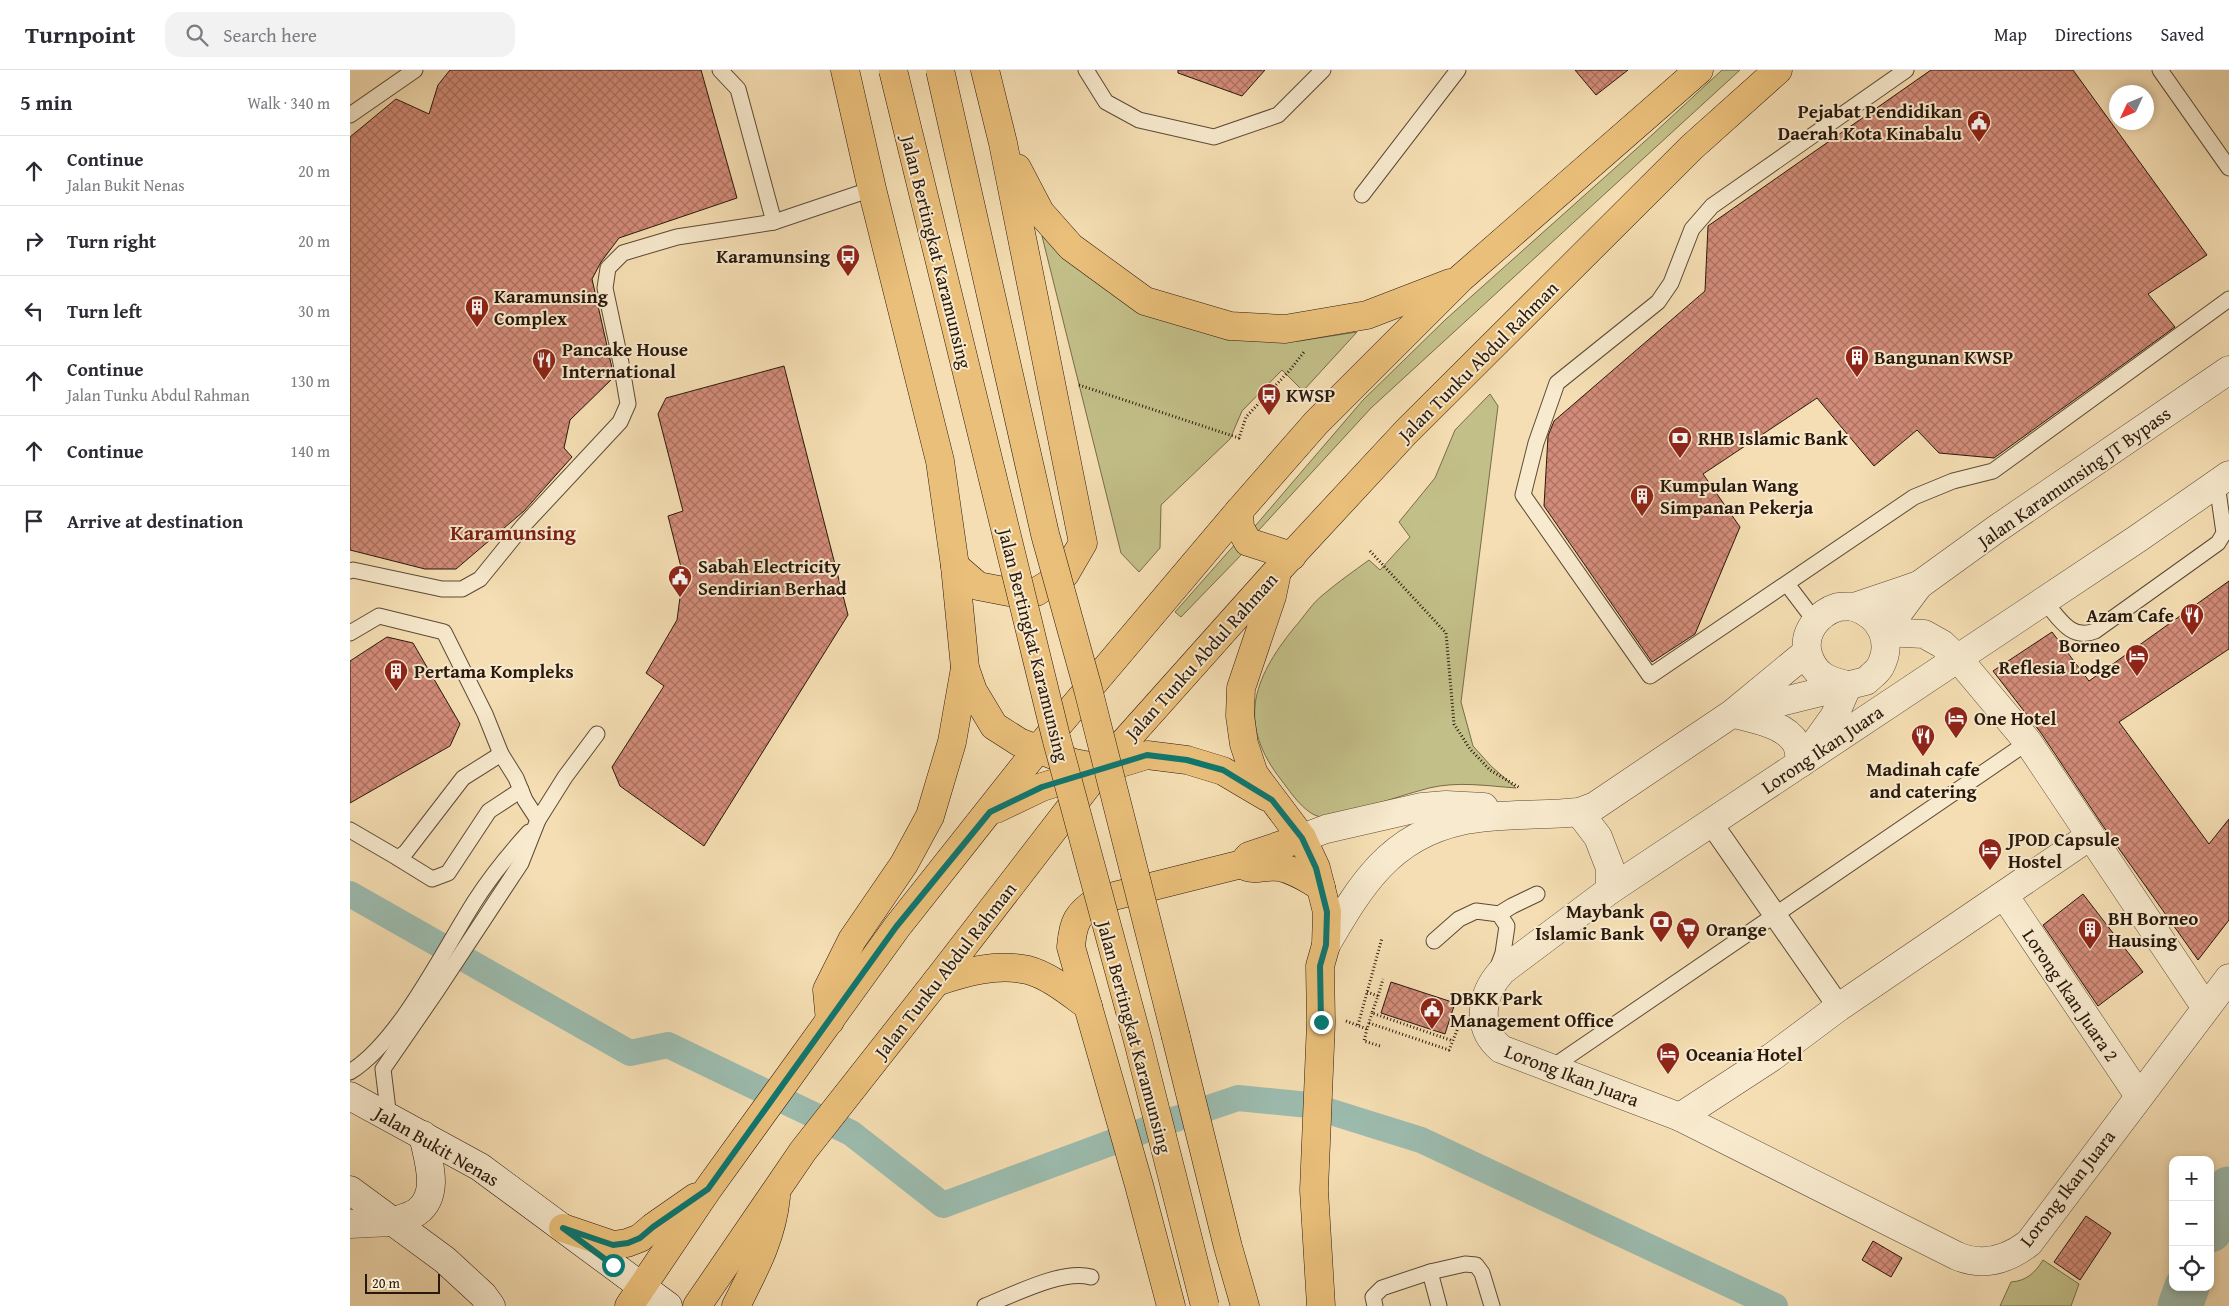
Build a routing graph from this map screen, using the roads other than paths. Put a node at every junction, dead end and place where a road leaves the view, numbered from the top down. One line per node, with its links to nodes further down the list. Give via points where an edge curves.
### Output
1 (415, 70): 14 (lane)
2 (720, 70): 19 (lane, via 738,89)
3 (845, 70): 17 (main road)
4 (893, 70): 95 (main road, Jalan Bertingkat Karamunsing, bridge, via 1056,737)
5 (940, 70): 96 (main road, Jalan Bertingkat Karamunsing, bridge, via 1045,534 1088,689)
6 (985, 70): 15 (main road)
7 (1086, 70): 8 (lane, via 1106,102 1139,120 1214,137 1278,116)
8 (1323, 70)
9 (1458, 70): 18 (lane)
10 (1699, 70): 20 (main road)
11 (1778, 70): 25 (main road, Jalan Tunku Abdul Rahman, via 1692,147 1426,412)
12 (1906, 70): 28 (lane, via 1712,206 1692,229 1671,283 1658,302 1557,383 1536,443 1523,495 1650,676)
13 (2160, 70): 16 (lane)
14 (350, 115)
15 (1003, 142): 20 (main road, via 1040,212 1071,247 1145,301 1230,326 1285,329 1367,315); 26 (main road, via 1083,543 1065,574 1036,592 1009,592 978,586)
16 (2229, 168)
17 (872, 189): 19 (lane); 26 (main road, via 940,461)
18 (1362, 195)
19 (774, 222): 27 (lane, via 677,237 623,252 608,268 605,288 628,404 620,422 523,526 480,579 462,589 442,589)
20 (1461, 278): 24 (main road, via 1316,423)
21 (2229, 299): 28 (lane, via 1993,471 1953,481 1914,497)
22 (2229, 370): 29 (street, Jalan Karamunsing JT Bypass)
23 (2223, 480): 30 (street, Lorong Ikan Juara); 30 (lane, via 2224,532 2218,543 2095,631 2086,635 2068,629)
24 (1238, 511): 25 (main road, via 1240,528 1248,542); 42 (main road)
25 (1285, 563): 45 (main road, Jalan Tunku Abdul Rahman); 47 (main road, via 1240,688 1244,744 1254,774)
26 (955, 566): 37 (main road)
27 (350, 571)
28 (1787, 584): 32 (lane)
29 (1920, 585): 31 (street, Jalan Karamunsing JT Bypass); 33 (street, Jalan Karamunsing JT Bypass)
30 (2044, 602): 36 (street, Lorong Ikan Juara)
31 (1854, 607): 32 (street, Jalan Karamunsing JT Bypass, via 1826,612); 33 (street, via 1870,614)
32 (1815, 621): 35 (street, via 1808,634)
33 (1884, 632): 36 (street, via 1924,634 1942,644); 38 (street, via 1886,651 1879,668 1866,681)
34 (350, 633): 43 (lane, via 379,616 444,632)
35 (1807, 652): 38 (street, via 1819,674); 39 (street)
36 (1958, 659): 41 (street); 44 (street, Lorong Ikan Juara)
37 (965, 668): 42 (main road, via 973,691 994,726); 72 (main road, via 952,742 930,816 904,864 852,940 835,973 827,990)
38 (1848, 686): 39 (street); 44 (street, via 1834,717)
39 (1733, 713): 44 (street, via 1769,723 1784,732 1796,743); 49 (street, via 1595,806)
40 (597, 734): 50 (lane)
41 (2028, 742): 53 (street); 62 (lane)
42 (1038, 750): 45 (main road, via 1074,763); 48 (main road)
43 (501, 754): 46 (lane); 55 (lane, via 463,778)
44 (1801, 763): 51 (street, Lorong Ikan Juara)
45 (1101, 768): 47 (main road, via 1147,755 1187,760 1223,770); 48 (main road, via 1042,787); 66 (main road, Jalan Tunku Abdul Rahman)
46 (521, 790): 50 (lane); 55 (lane, via 489,811 448,873 432,879)
47 (1272, 800): 54 (main road)
48 (990, 812): 72 (main road, via 896,927)
49 (1573, 813): 54 (street, via 1446,805 1422,807 1326,829); 58 (street, via 1598,837 1610,868); 64 (street, via 1462,821 1413,839 1397,849 1362,886)
50 (537, 823): 68 (lane, via 521,863 491,909); 68 (lane, via 505,858 476,900)
51 (1711, 823): 58 (street, Lorong Ikan Juara); 62 (street)
52 (350, 830): 55 (lane)
53 (2090, 836): 60 (street); 71 (street)
54 (1302, 838): 56 (main road, via 1249,856); 57 (main road)
55 (398, 858)
56 (1242, 864): 57 (main road, via 1251,870 1279,867); 69 (main road, via 1098,900 1086,908 1076,920 1071,947)
57 (1322, 887): 64 (main road, via 1327,912)
58 (1610, 890): 67 (street, Lorong Ikan Juara, via 1502,971)
59 (1537, 894): 61 (lane)
60 (2004, 895): 70 (street); 76 (street, Lorong Ikan Juara 2)
61 (1499, 914): 63 (lane, via 1476,911 1459,919); 67 (lane, via 1507,926 1503,953)
62 (1776, 915): 70 (street); 73 (lane)
63 (1434, 941)
64 (1326, 945): 97 (main road, via 1320,966 1332,1021 1314,1190)
65 (2229, 978): 71 (street, Lorong Ikan Juara)
66 (936, 982): 69 (main road, via 976,969 1029,970 1059,984); 80 (main road, Jalan Tunku Abdul Rahman)
67 (1492, 982): 73 (street, Lorong Ikan Juara, via 1483,1015 1487,1034 1501,1049)
68 (431, 988): 74 (lane, via 388,1037); 78 (lane, via 383,1069)
69 (1088, 1006): 94 (main road)
70 (1840, 1008): 77 (street)
71 (2206, 1008): 76 (street, Lorong Ikan Juara)
72 (830, 1021): 81 (main road)
73 (1551, 1068): 77 (street, Lorong Ikan Juara)
74 (350, 1072)
75 (350, 1096): 78 (street, Jalan Bukit Nenas)
76 (2139, 1096): 77 (street, Lorong Ikan Juara, via 2029,1243 2016,1253 1981,1262 1958,1256)
77 (1680, 1117)
78 (389, 1118): 79 (street, Jalan Bukit Nenas)
79 (423, 1136): 83 (street, via 432,1182 426,1202 416,1213); 85 (street, Jalan Bukit Nenas, via 480,1167)
80 (777, 1188): 91 (main road, Jalan Tunku Abdul Rahman); 92 (main road, via 771,1228)
81 (708, 1189): 85 (main road, via 640,1238 628,1243 613,1245); 88 (main road)
82 (350, 1190): 83 (street)
83 (392, 1222): 84 (street); 89 (street, via 445,1260)
84 (350, 1224)
85 (563, 1228): 88 (street, Jalan Bukit Nenas)
86 (1430, 1272): 98 (lane, via 1382,1288 1373,1297); 99 (lane); 100 (lane, via 1476,1265 1482,1273)
87 (1091, 1277): 93 (lane, via 1081,1274 1061,1277)
88 (636, 1297): 90 (street, Jalan Bukit Nenas)
89 (491, 1306)
90 (668, 1306)
91 (697, 1306)
92 (736, 1306)
93 (985, 1306)
94 (1170, 1306)
95 (1205, 1306)
96 (1245, 1306)
97 (1321, 1306)
98 (1375, 1306)
99 (1440, 1306)
100 (1492, 1306)

